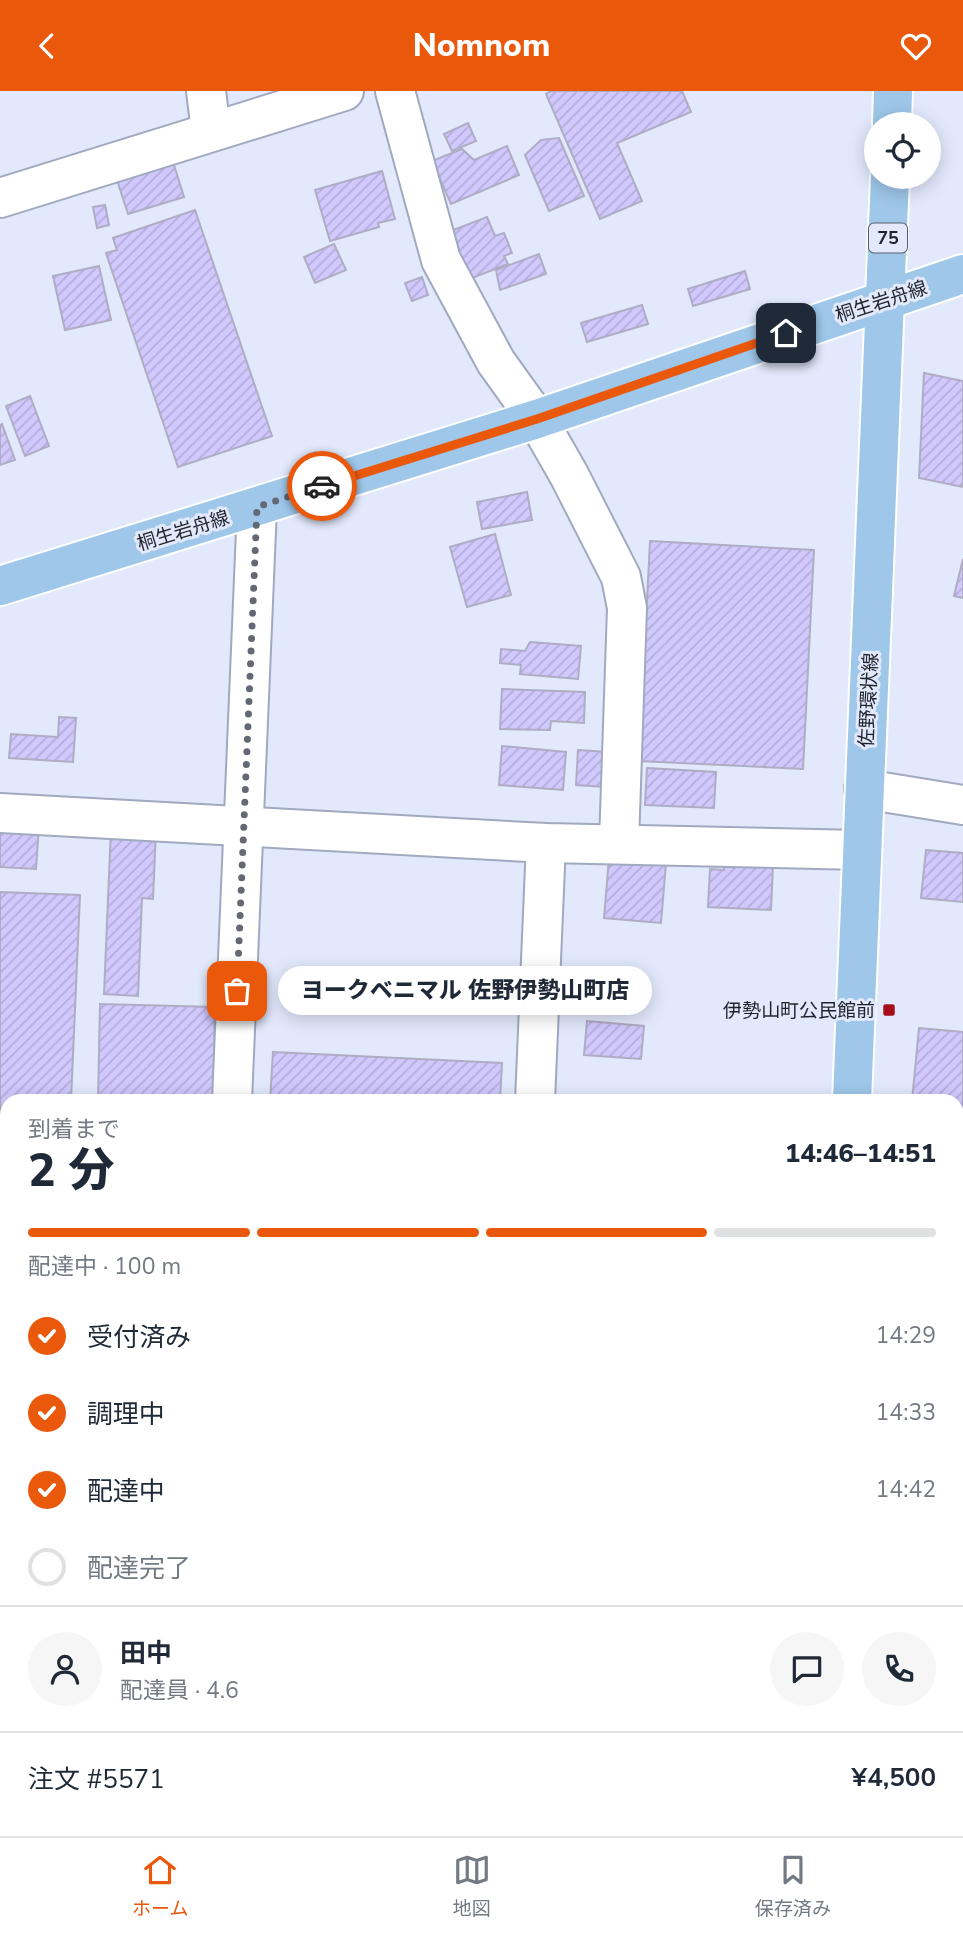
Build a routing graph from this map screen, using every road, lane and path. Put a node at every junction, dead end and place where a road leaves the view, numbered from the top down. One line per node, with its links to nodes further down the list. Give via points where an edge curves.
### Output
1 (206, 91): 6 (street)
2 (344, 91): 6 (street)
3 (395, 91): 11 (street, via 441,260 496,362)
4 (893, 91): 5 (main road)
5 (892, 112)
6 (211, 131): 8 (street)
7 (890, 189): 10 (main road, 75)
8 (0, 198)
9 (963, 274): 10 (main road, 桐生岩舟線)
10 (886, 299): 11 (main road, 桐生岩舟線); 14 (main road, 佐野環状線)
11 (537, 419): 12 (main road, 桐生岩舟線); 19 (street, via 616,566 627,608)
12 (257, 507): 13 (main road, 桐生岩舟線); 17 (street)
13 (0, 586)
14 (863, 789): 15 (street); 20 (main road, 佐野環状線)
15 (963, 805)
16 (0, 813): 17 (street)
17 (244, 827): 18 (street); 21 (street)
18 (546, 843): 19 (street); 22 (street)
19 (619, 843): 20 (street)
20 (862, 850): 23 (main road, 佐野環状線)
21 (232, 1094)
22 (535, 1094)
23 (852, 1094)

